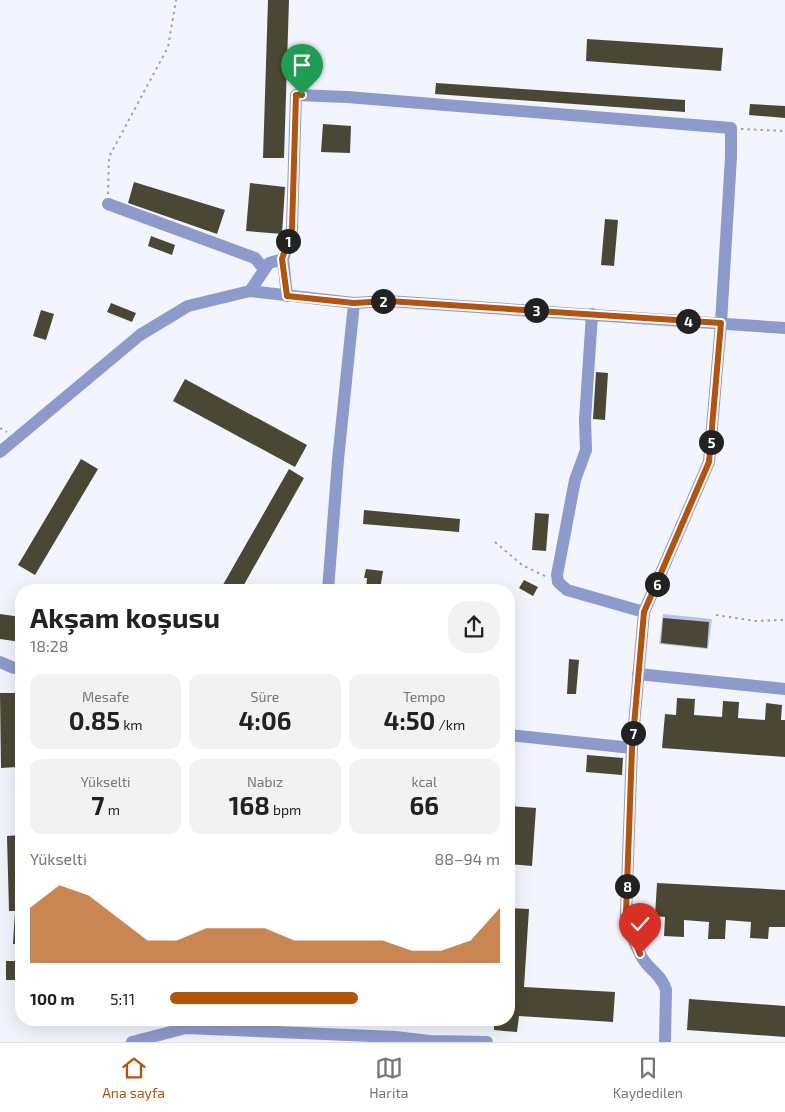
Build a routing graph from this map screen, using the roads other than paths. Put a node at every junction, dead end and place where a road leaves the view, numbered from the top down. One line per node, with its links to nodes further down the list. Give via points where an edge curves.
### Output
1 (108, 204): 3 (street, via 255,258)
2 (282, 259): 3 (street, via 269,263); 5 (street); 8 (street, via 292,229 296,95 731,128 732,158)
3 (264, 269): 4 (street)
4 (250, 291): 5 (street); 10 (street, via 188,306 140,335)
5 (287, 296): 6 (street)
6 (354, 303): 7 (street, via 388,301); 11 (street)
7 (592, 314): 8 (street); 12 (street, via 586,450 575,480 558,582 577,594)
8 (721, 323): 9 (street); 12 (street, via 709,462)
9 (785, 328)
10 (0, 452)
11 (328, 584)
12 (644, 612): 15 (street)
13 (0, 662): 14 (street)
14 (15, 668)
15 (638, 674): 16 (street); 18 (street)
16 (785, 689)
17 (515, 736): 18 (street)
18 (632, 748): 23 (street, via 626,914 637,948 666,990)
19 (278, 1026): 20 (street); 21 (street, via 186,1028)
20 (395, 1040): 22 (street)
21 (132, 1042)
22 (487, 1042)
23 (665, 1042)

